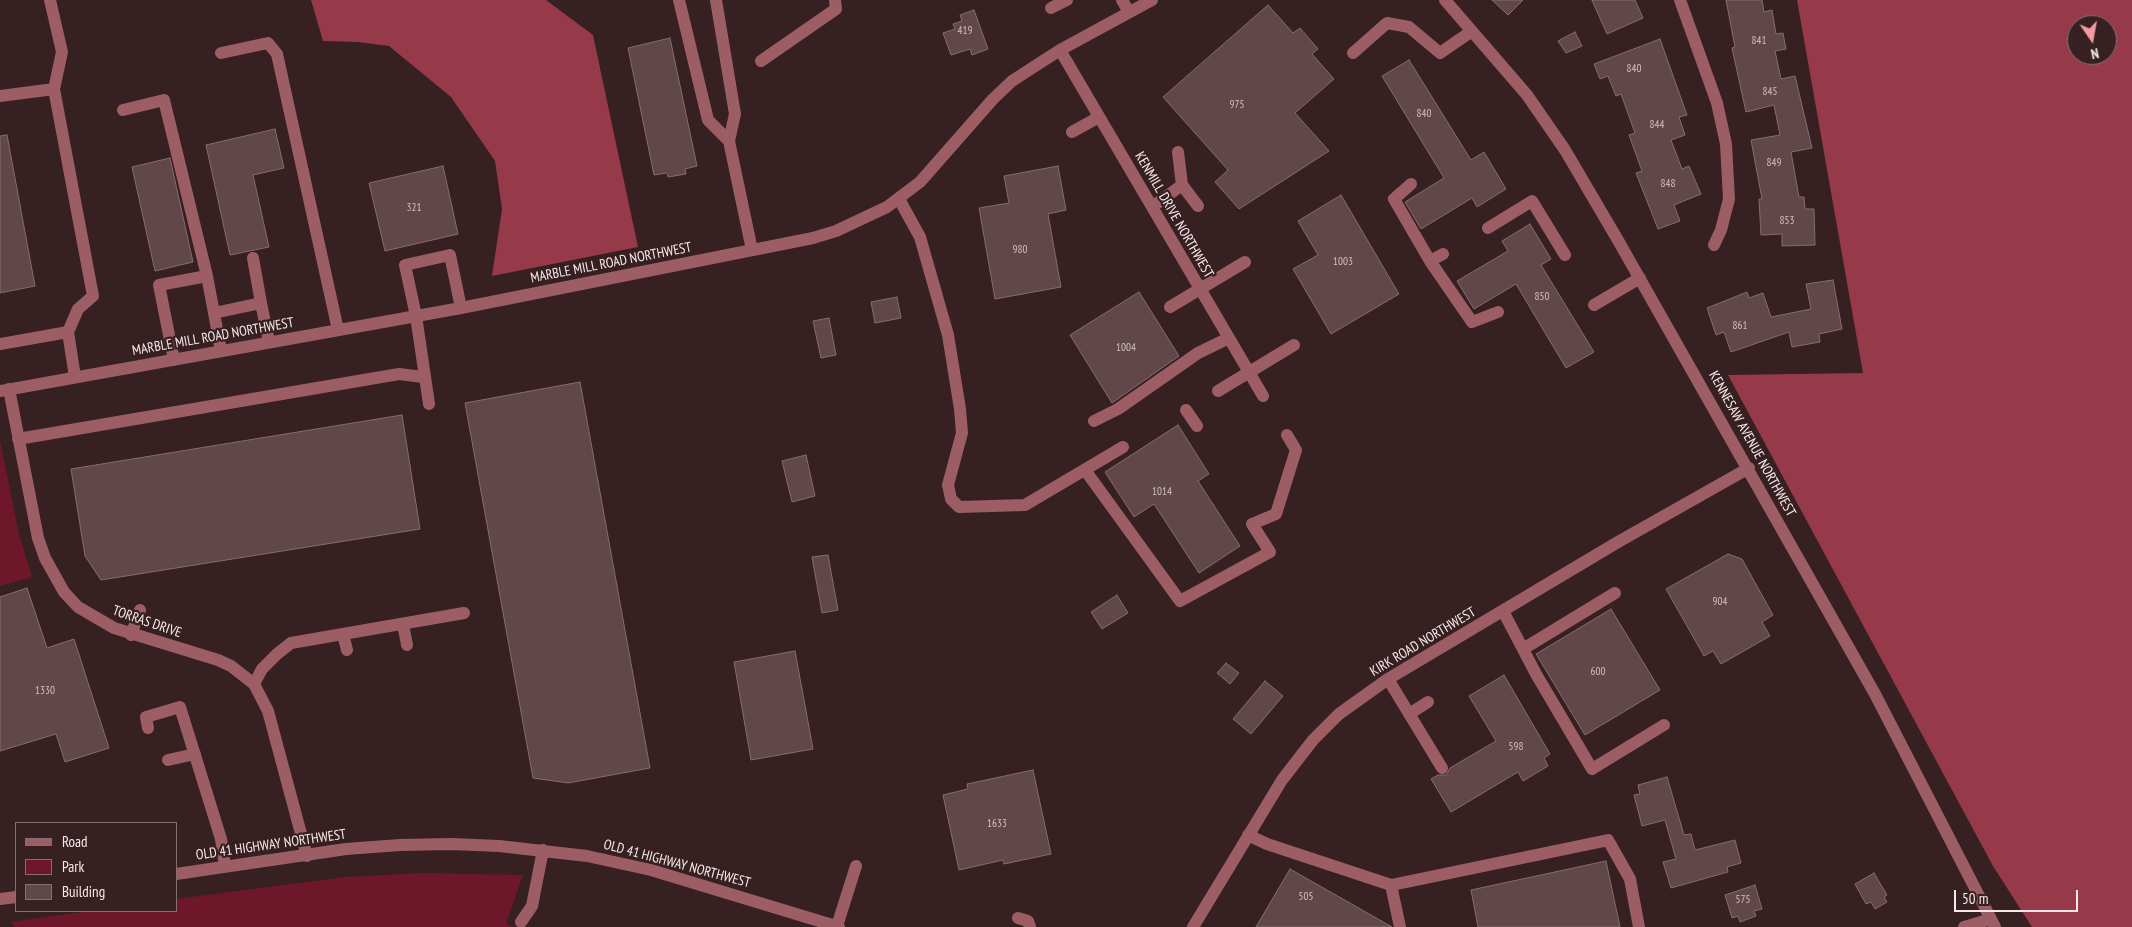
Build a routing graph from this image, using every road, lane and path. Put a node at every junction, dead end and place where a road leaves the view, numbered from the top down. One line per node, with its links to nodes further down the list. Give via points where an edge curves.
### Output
1 (50, 0): 17 (street, via 62,52)
2 (679, 0): 22 (street, via 708,120)
3 (716, 0): 22 (street, via 735,114)
4 (835, 0): 16 (street, via 836,9)
5 (1067, 0): 10 (street)
6 (1122, 0): 11 (street)
7 (1152, 0): 11 (street, MARBLE MILL ROAD NORTHWEST)
8 (1445, 0): 12 (street, KENNESAW AVENUE NORTHWEST)
9 (1680, 0): 30 (street, via 1717,103 1726,144 1728,199)
10 (1052, 8)
11 (1129, 12): 13 (street, MARBLE MILL ROAD NORTHWEST)
12 (1472, 30): 15 (street, via 1440,53 1409,27 1387,23); 38 (street, KENNESAW AVENUE NORTHWEST, via 1526,95 1565,150)
13 (1060, 50): 20 (street, KENMILL DRIVE NORTHWEST); 26 (street, MARBLE MILL ROAD NORTHWEST, via 1012,82 993,99 932,169)
14 (222, 53): 47 (street, via 268,43 277,54)
15 (1353, 53)
16 (761, 61)
17 (54, 88): 18 (street); 48 (street, via 93,296 78,309)
18 (0, 96)
19 (123, 110): 37 (street, via 164,100)
20 (1099, 117): 21 (street); 27 (street, KENMILL DRIVE NORTHWEST)
21 (1072, 132)
22 (729, 141): 31 (street)
23 (1178, 152): 25 (street)
24 (1411, 184): 35 (street, via 1394,199)
25 (1182, 185): 27 (street); 28 (street)
26 (899, 199): 31 (street, MARBLE MILL ROAD NORTHWEST, via 836,231); 69 (street, via 920,237 948,335 962,433 948,485 952,499 959,507 1025,505)
27 (1152, 206): 39 (street, KENMILL DRIVE NORTHWEST)
28 (1198, 206)
29 (1488, 228): 33 (street, via 1532,201)
30 (1714, 245)
31 (752, 250): 43 (street, MARBLE MILL ROAD NORTHWEST)
32 (1443, 254): 35 (street)
33 (1565, 255)
34 (253, 258): 40 (street)
35 (1430, 261): 44 (street, via 1472,322)
36 (1245, 262): 39 (street)
37 (206, 276): 45 (street); 54 (street, via 159,285)
38 (1640, 278): 41 (street); 68 (street, KENNESAW AVENUE NORTHWEST)
39 (1200, 289): 42 (street); 49 (street, KENMILL DRIVE NORTHWEST)
40 (261, 303): 45 (street); 50 (street)
41 (1594, 305)
42 (1170, 307)
43 (461, 308): 46 (street, MARBLE MILL ROAD NORTHWEST); 46 (street, via 450,255 405,265)
44 (1498, 312)
45 (214, 313): 53 (street)
46 (416, 316): 47 (street, MARBLE MILL ROAD NORTHWEST); 57 (street)
47 (338, 330): 50 (street, MARBLE MILL ROAD NORTHWEST)
48 (68, 332): 51 (street); 56 (street)
49 (1229, 338): 55 (street, KENMILL DRIVE NORTHWEST); 63 (street, via 1198,353 1118,409)
50 (269, 342): 53 (street, MARBLE MILL ROAD NORTHWEST)
51 (0, 344)
52 (1294, 345): 55 (street)
53 (221, 351): 54 (street, MARBLE MILL ROAD NORTHWEST)
54 (174, 360): 56 (street, MARBLE MILL ROAD NORTHWEST)
55 (1249, 372): 59 (street); 60 (street, KENMILL DRIVE NORTHWEST)
56 (76, 377): 58 (street, MARBLE MILL ROAD NORTHWEST)
57 (423, 377): 61 (street); 66 (street, via 399,374)
58 (4, 390): 66 (street, TORRAS DRIVE)
59 (1218, 391)
60 (1263, 396)
61 (429, 404)
62 (1186, 410): 64 (street)
63 (1094, 421)
64 (1197, 426)
65 (1286, 435): 69 (street, via 1296,450 1276,514 1252,524 1270,552 1180,601)
66 (18, 439): 76 (street, TORRAS DRIVE, via 38,538 64,592 94,618)
67 (1123, 447): 69 (street)
68 (1749, 468): 72 (street, KIRK ROAD NORTHWEST); 100 (street, KENNESAW AVENUE NORTHWEST, via 1875,694)
69 (1085, 470)
70 (1615, 593): 78 (street)
71 (140, 610): 76 (street)
72 (1503, 611): 78 (street); 80 (street, KIRK ROAD NORTHWEST)
73 (464, 613): 74 (street)
74 (403, 624): 75 (street); 77 (street)
75 (343, 634): 79 (street); 81 (street, via 291,643 262,669)
76 (131, 635): 81 (street, TORRAS DRIVE, via 218,660)
77 (407, 645)
78 (1523, 649): 84 (street, via 1592,769)
79 (347, 650)
80 (1388, 679): 83 (street); 89 (street, KIRK ROAD NORTHWEST, via 1339,714 1313,740 1282,780)
81 (254, 684): 91 (street, TORRAS DRIVE, via 268,711)
82 (1428, 702): 83 (street)
83 (1409, 714): 88 (street)
84 (1664, 725)
85 (148, 728): 86 (street, via 146,717 180,707)
86 (195, 754): 87 (street); 92 (street, via 221,840)
87 (168, 760)
88 (1442, 768)
89 (1248, 836): 95 (street); 103 (street, KIRK ROAD NORTHWEST)
90 (543, 850): 91 (street, OLD 41 HIGHWAY NORTHWEST, via 452,844 400,845); 99 (street, via 532,906); 101 (street, OLD 41 HIGHWAY NORTHWEST, via 651,870)
91 (307, 856): 92 (street, OLD 41 HIGHWAY NORTHWEST)
92 (225, 866): 94 (street, OLD 41 HIGHWAY NORTHWEST)
93 (856, 866): 101 (street)
94 (178, 874)
95 (1391, 884): 104 (street); 105 (street, via 1608,840 1630,879)
96 (15, 896): 97 (street)
97 (0, 899)
98 (1018, 918): 102 (street, via 1028,921)
99 (521, 922)
100 (1993, 923): 106 (street)
101 (838, 927)
102 (1030, 927)
103 (1193, 927)
104 (1400, 927)
105 (1638, 927)
106 (1964, 927)

